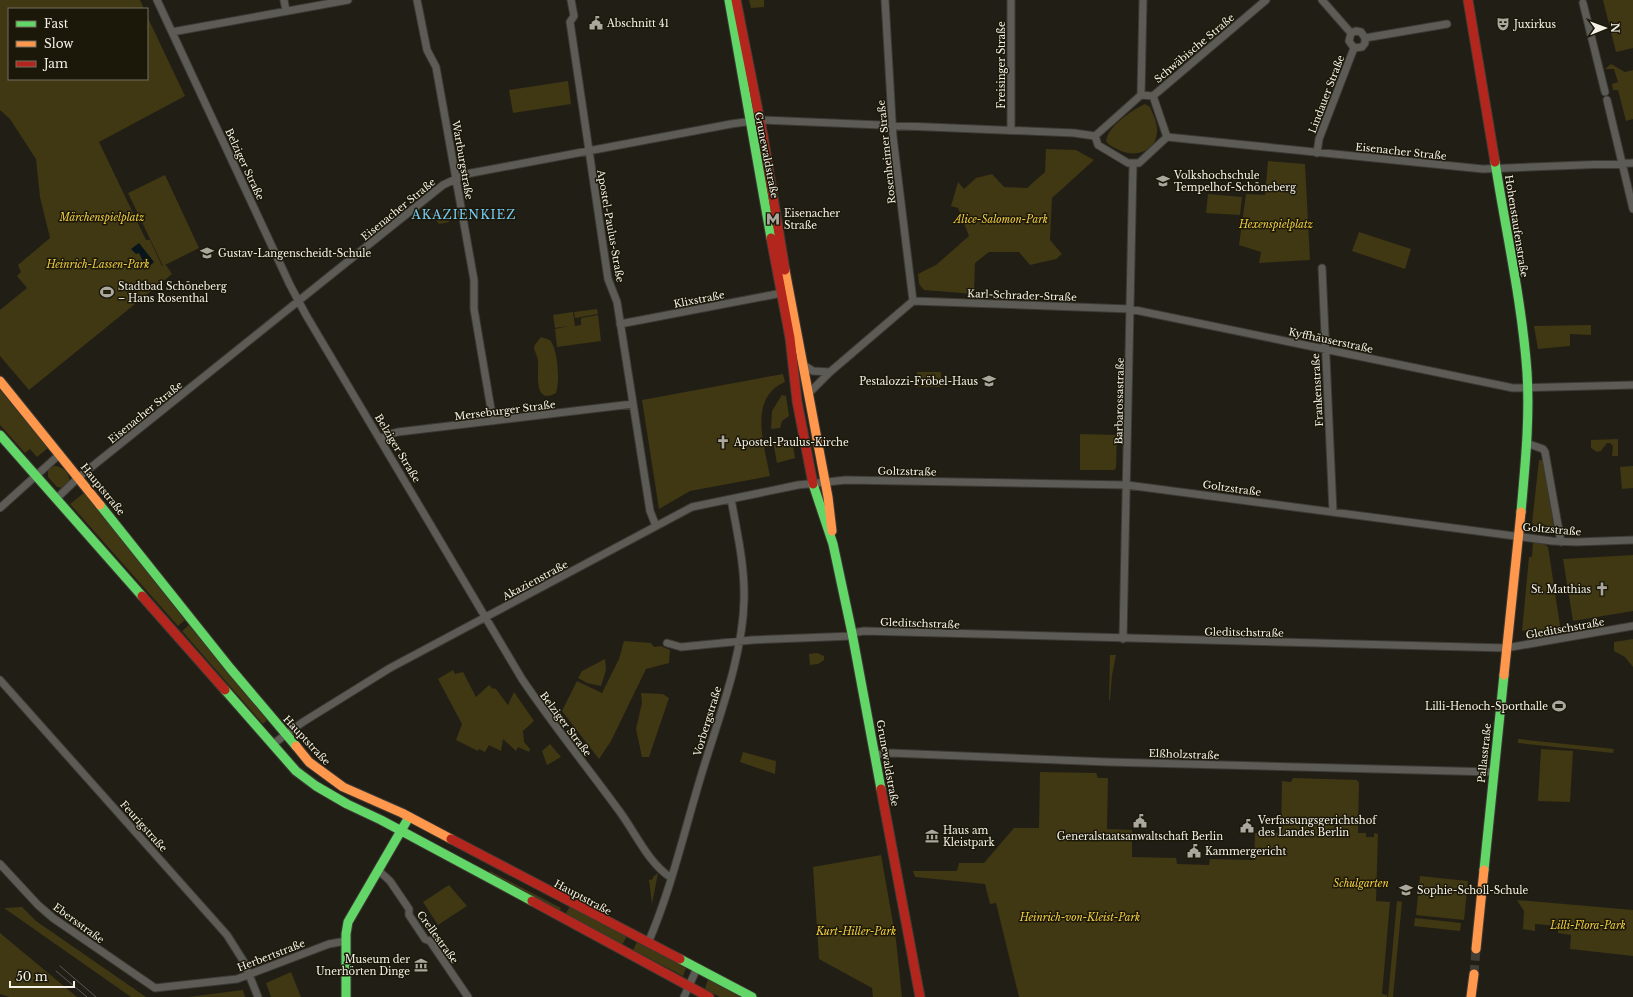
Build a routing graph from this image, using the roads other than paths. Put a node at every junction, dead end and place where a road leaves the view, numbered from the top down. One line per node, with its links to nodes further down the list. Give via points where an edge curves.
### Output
1 (157, 0): 19 (street, Belziger Straße)
2 (284, 0): 16 (street)
3 (348, 0): 16 (street)
4 (418, 0): 39 (street, Wartburgstraße, via 427,50 436,67)
5 (572, 0): 33 (street, Apostel-Paulus-Straße, via 574,16 570,22)
6 (729, 0): 28 (main road, Grunewaldstraße)
7 (736, 0): 27 (main road, Grunewaldstraße)
8 (885, 0): 29 (street, Rosenheimer Straße)
9 (1011, 0): 30 (street, Freisinger Straße)
10 (1143, 0): 24 (street)
11 (1266, 0): 25 (street, Schwäbische Straße)
12 (1322, 0): 20 (street)
13 (1468, 0): 17 (main road, Hohenstaufenstraße)
14 (1472, 0): 17 (main road, Hohenstaufenstraße)
15 (1583, 3): 23 (street)
16 (286, 11): 19 (street)
17 (1472, 13): 38 (main road, Hohenstaufenstraße)
18 (1447, 24): 21 (street)
19 (172, 32): 44 (street, Belziger Straße)
20 (1351, 33): 21 (street, via 1358,31 1363,33); 22 (street, via 1349,41)
21 (1365, 38): 22 (street, Lindauer Straße, via 1362,47)
22 (1354, 48): 34 (street, Lindauer Straße, via 1319,139)
23 (1605, 92)
24 (1141, 95): 25 (street); 31 (street)
25 (1153, 96): 32 (street)
26 (1607, 100): 35 (street)
27 (760, 120): 28 (street, Eisenacher Straße); 29 (street, Eisenacher Straße); 48 (main road, Grunewaldstraße)
28 (749, 122): 33 (street, Eisenacher Straße); 42 (main road, Grunewaldstraße)
29 (892, 126): 30 (street, Eisenacher Straße); 43 (street, Rosenheimer Straße)
30 (1010, 130): 31 (street, Eisenacher Straße)
31 (1095, 136): 37 (street, via 1098,145)
32 (1167, 137): 34 (street, Eisenacher Straße); 37 (street, via 1139,163)
33 (588, 150): 39 (street, Eisenacher Straße); 46 (street, Apostel-Paulus-Straße, via 608,279 617,302)
34 (1317, 154): 38 (street, Eisenacher Straße)
35 (1622, 163): 36 (street, Eisenacher Straße); 38 (street, Eisenacher Straße); 40 (street)
36 (1633, 163)
37 (1134, 164): 45 (street, Barbarossastraße)
38 (1497, 170): 52 (main road, Hohenstaufenstraße, via 1524,342)
39 (456, 178): 44 (street, Eisenacher Straße, via 443,185); 55 (street, Wartburgstraße, via 474,280 474,309)
40 (1633, 209)
41 (1322, 268): 47 (street, Frankenstraße)
42 (782, 293): 46 (street, Klixstraße); 57 (main road, Grunewaldstraße)
43 (913, 301): 45 (street, Karl-Schrader-Straße); 49 (street)
44 (299, 302): 59 (street, Belziger Straße); 63 (street, Eisenacher Straße)
45 (1130, 309): 47 (street, Kyffhäuserstraße); 66 (street, Barbarossastraße)
46 (620, 324): 54 (street, Apostel-Paulus-Straße)
47 (1325, 349): 52 (street, Kyffhäuserstraße, via 1513,388); 70 (street, Frankenstraße)
48 (802, 364): 49 (street, via 813,371); 53 (main road, Grunewaldstraße)
49 (830, 372): 53 (street)
50 (0, 381): 61 (main road, Hauptstraße)
51 (1633, 385): 52 (street, Kyffhäuserstraße)
52 (1528, 388): 60 (main road, Hohenstaufenstraße)
53 (808, 394): 56 (main road, Grunewaldstraße)
54 (633, 404): 55 (street, Merseburger Straße); 71 (street, Apostel-Paulus-Straße, via 650,511)
55 (493, 421): 59 (street, Merseburger Straße, via 398,432)
56 (814, 431): 57 (street); 64 (main road, Grunewaldstraße)
57 (803, 433): 65 (main road, Grunewaldstraße)
58 (0, 435): 62 (main road)
59 (380, 439): 76 (street, Belziger Straße)
60 (1526, 443): 72 (main road, Hohenstaufenstraße); 74 (street, via 1545,452)
61 (60, 454): 62 (street); 63 (main road, Hauptstraße)
62 (37, 475): 67 (main road); 69 (street)
63 (79, 477): 67 (street, Eisenacher Straße); 84 (main road, Hauptstraße)
64 (825, 481): 65 (street, Akazienstraße); 66 (street, Goltzstraße); 75 (main road, Grunewaldstraße)
65 (813, 483): 68 (street, Akazienstraße); 75 (main road, Grunewaldstraße)
66 (1127, 485): 70 (street, Goltzstraße); 79 (street, Barbarossastraße)
67 (57, 498): 85 (main road)
68 (730, 499): 71 (street, Akazienstraße, via 692,507); 80 (street, Vorbergstraße, via 744,585)
69 (0, 508)
70 (1333, 512): 72 (street, Goltzstraße)
71 (656, 526): 76 (street, Akazienstraße)
72 (1517, 536): 74 (street, Goltzstraße); 82 (main road, Pallasstraße)
73 (1633, 540): 74 (street, Goltzstraße)
74 (1560, 542)
75 (833, 544): 78 (main road, Grunewaldstraße)
76 (486, 617): 84 (street, Akazienstraße, via 390,668 327,706); 92 (street, Belziger Straße, via 549,720 596,779 657,867)
77 (1633, 626): 82 (street, Gleditschstraße)
78 (852, 634): 79 (street, Gleditschstraße, via 864,631); 80 (street, Gleditschstraße); 86 (main road, Grunewaldstraße)
79 (1123, 639): 82 (street, Gleditschstraße)
80 (740, 641): 81 (street, Gleditschstraße, via 681,647); 92 (street, Vorbergstraße)
81 (667, 643)
82 (1506, 648): 87 (main road, Pallasstraße)
83 (0, 680): 97 (street, Feurigstraße, via 208,913 227,936)
84 (286, 735): 85 (street, Akazienstraße); 88 (main road, Hauptstraße, via 309,762 330,779 358,795 391,806)
85 (273, 744): 89 (main road, via 296,771 322,791)
86 (875, 755): 87 (street, Elßholzstraße, via 891,753 1108,762); 100 (main road, Grunewaldstraße)
87 (1494, 772): 95 (main road, Pallasstraße)
88 (409, 817): 89 (main road); 94 (main road, Hauptstraße)
89 (400, 832): 91 (main road); 99 (main road)
90 (0, 864): 101 (street, Ebersstraße, via 53,918)
91 (378, 870): 93 (main road, via 348,922); 104 (street, Crellestraße, via 390,881 425,939 430,940)
92 (670, 877): 94 (street, Vorbergstraße)
93 (346, 941): 97 (street, Herbertstraße, via 329,944); 103 (main road)
94 (648, 943): 96 (main road, Hauptstraße)
95 (1476, 949)
96 (697, 968): 99 (street); 107 (main road, Hauptstraße)
97 (249, 974): 101 (street, Herbertstraße, via 234,980); 102 (street, Feurigstraße)
98 (1474, 974): 110 (main road)
99 (689, 986): 105 (street); 106 (main road)
100 (917, 986): 108 (main road, Grunewaldstraße); 109 (main road, Grunewaldstraße)
101 (156, 988)
102 (258, 997)
103 (346, 997)
104 (468, 997)
105 (684, 997)
106 (709, 997)
107 (752, 997)
108 (916, 997)
109 (920, 997)
110 (1471, 997)

